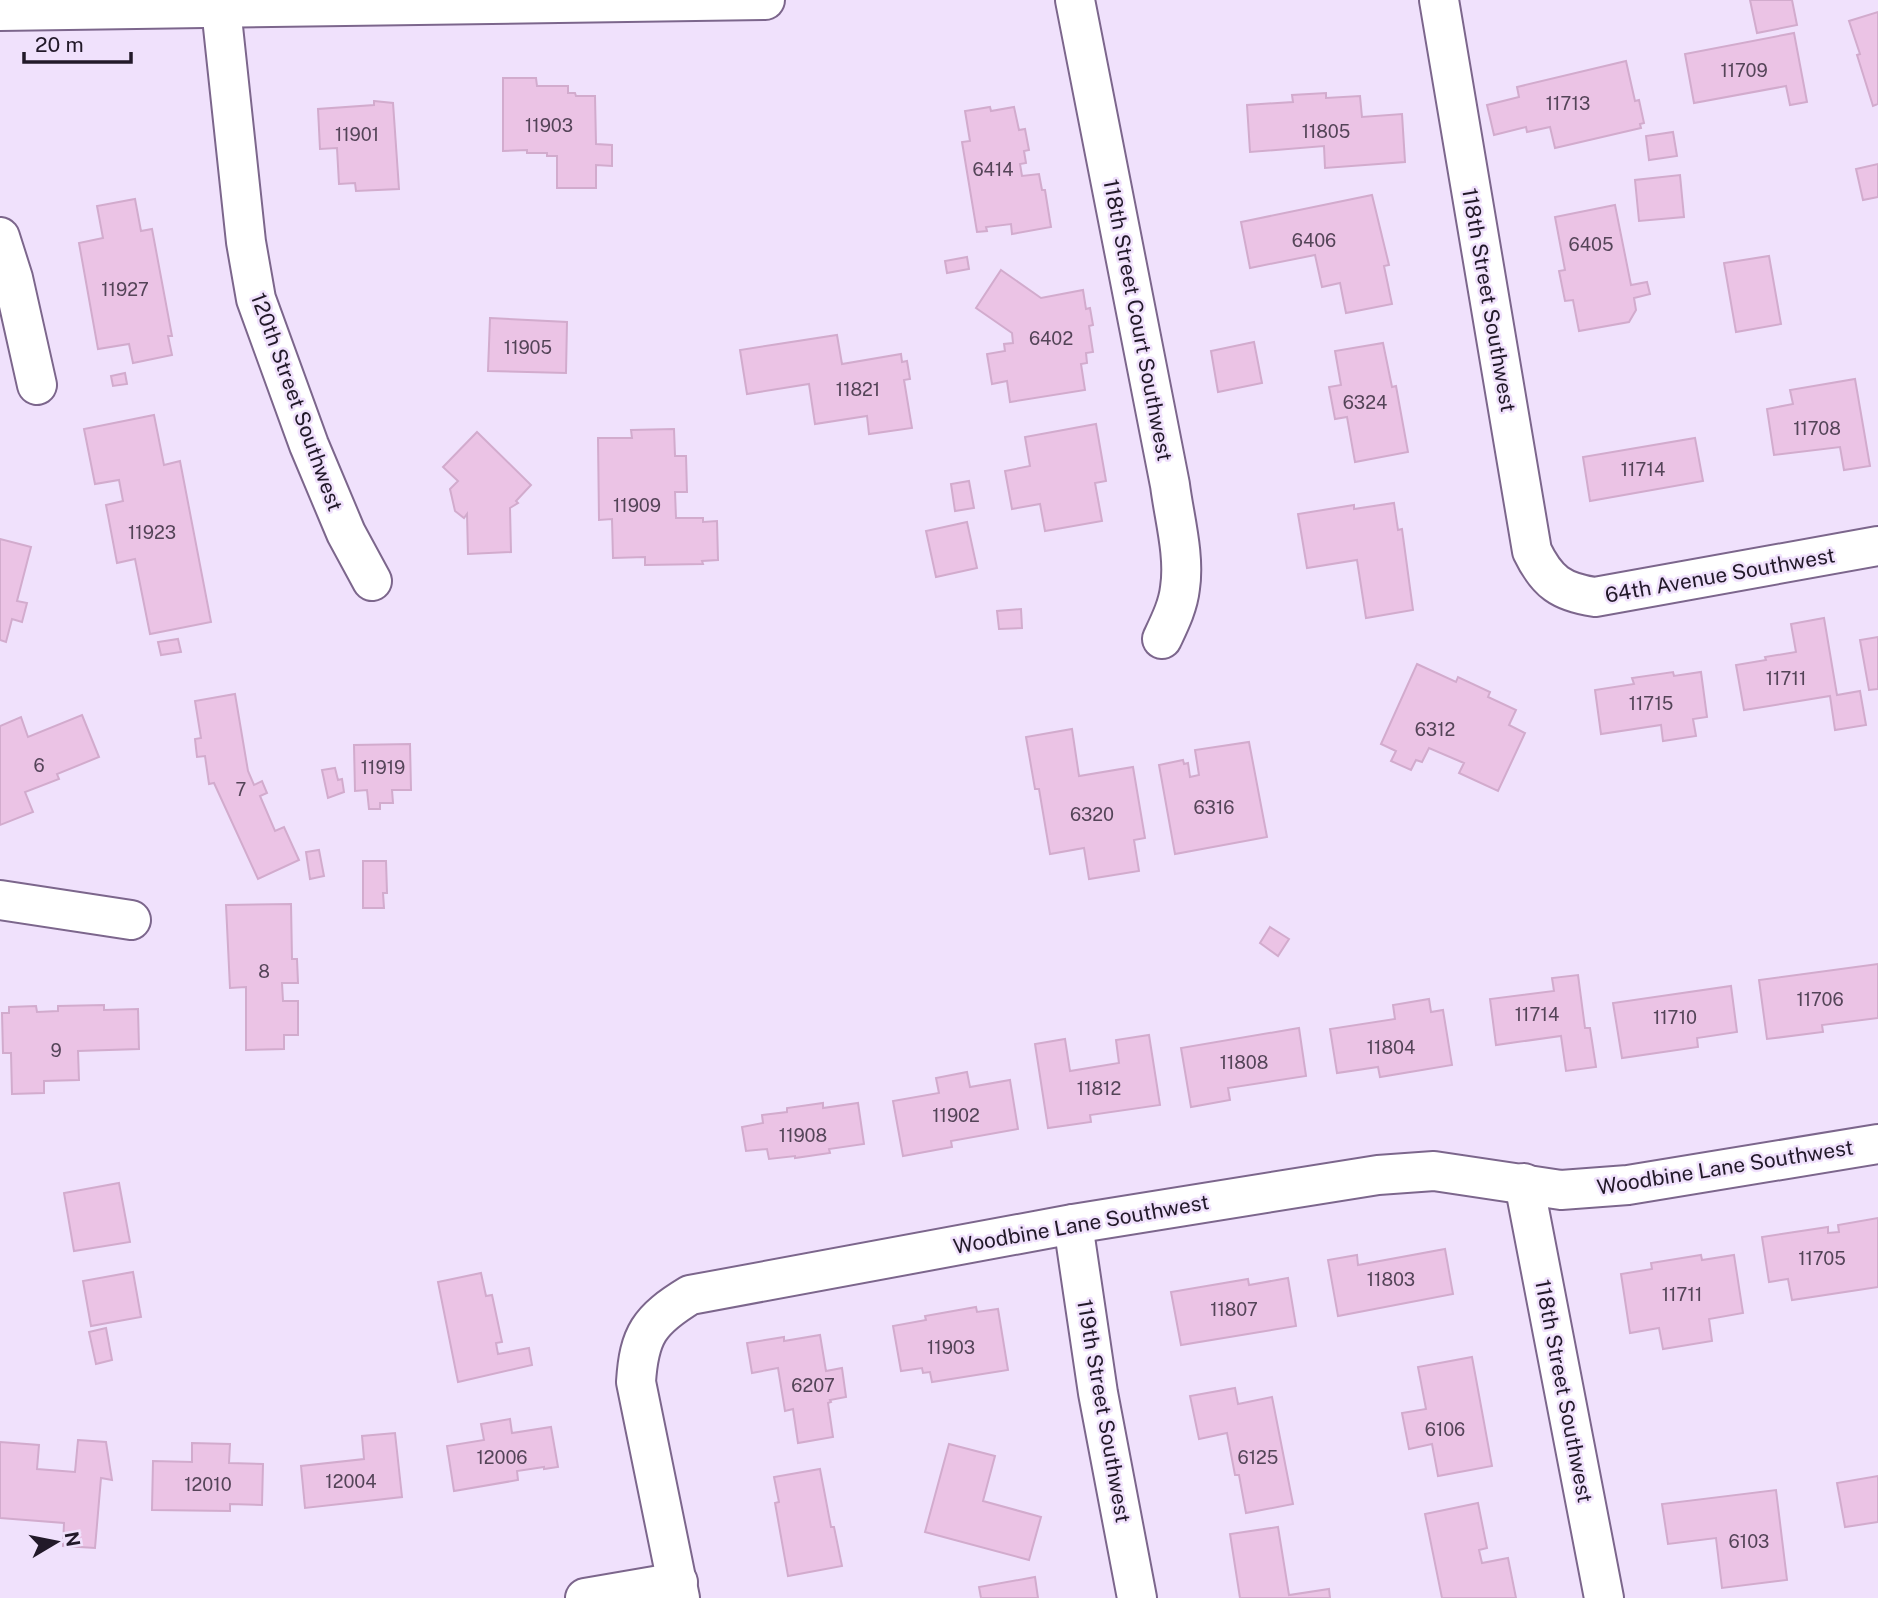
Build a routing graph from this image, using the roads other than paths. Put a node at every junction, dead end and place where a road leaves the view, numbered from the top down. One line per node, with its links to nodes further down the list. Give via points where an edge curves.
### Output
1 (765, 0): 4 (street)
2 (1075, 0): 11 (street, 118th Street Court Southwest, via 1181,560 1181,587)
3 (1439, 0): 10 (street, 118th Street Southwest, via 1532,551 1542,571)
4 (221, 8): 5 (street); 9 (street, 120th Street Southwest, via 256,299 309,445 346,533)
5 (0, 11)
6 (0, 237): 7 (street)
7 (37, 384)
8 (1878, 546): 10 (street, 64th Avenue Southwest, via 1595,597)
9 (372, 580)
10 (1563, 589)
11 (1162, 639)
12 (0, 900): 13 (street)
13 (131, 920)
14 (1878, 1144): 15 (street, Woodbine Lane Southwest, via 1628,1185 1560,1190)
15 (1524, 1183): 16 (street, Woodbine Lane Southwest, via 1434,1171 1378,1175); 20 (street, 118th Street Southwest)
16 (1073, 1224): 17 (street, Woodbine Lane Southwest, via 717,1289 690,1295 664,1310 638,1353 636,1382); 19 (street, 119th Street Southwest, via 1098,1394)
17 (679, 1590): 18 (street, Woodbine Lane Southwest)
18 (585, 1598)
19 (1137, 1598)
20 (1604, 1598)

